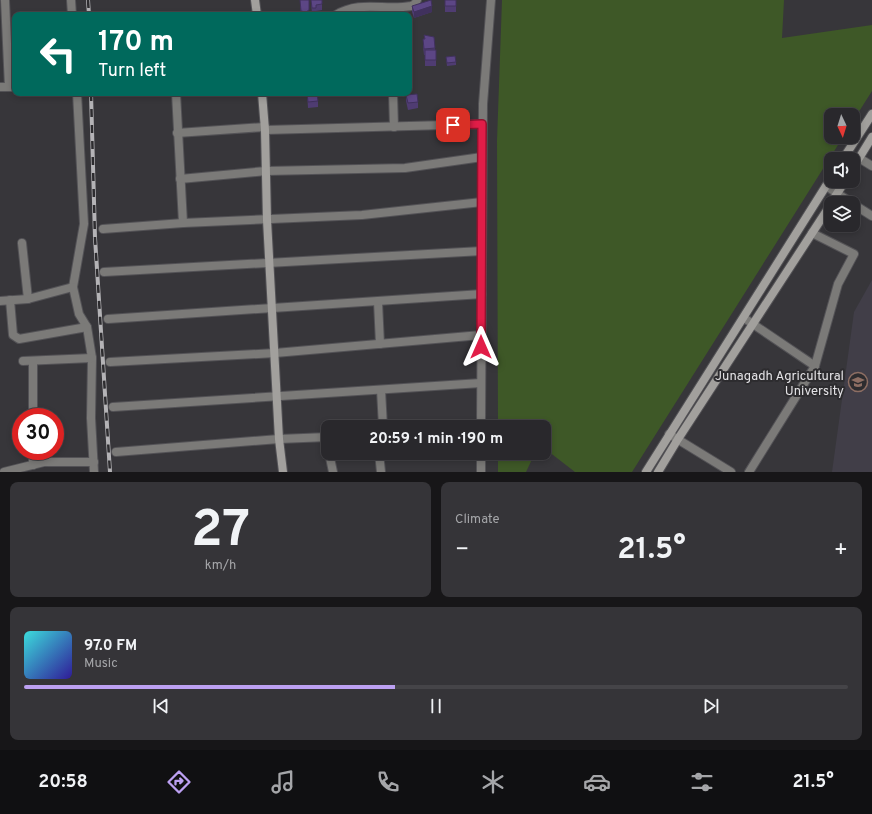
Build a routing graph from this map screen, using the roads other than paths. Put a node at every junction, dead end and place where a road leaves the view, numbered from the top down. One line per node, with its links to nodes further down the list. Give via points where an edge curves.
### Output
1 (5, 0): 11 (street)
2 (71, 0): 7 (street)
3 (255, 0): 8 (main road)
4 (417, 0): 6 (street, via 411,6)
5 (491, 0): 17 (street)
6 (394, 11): 9 (street, via 356,7)
7 (72, 12)
8 (257, 12)
9 (341, 12)
10 (0, 87): 11 (street)
11 (12, 87)
12 (76, 96): 48 (street, via 84,224)
13 (176, 96): 20 (street)
14 (262, 96): 19 (main road)
15 (392, 96): 18 (street)
16 (872, 114): 22 (main road)
17 (482, 124): 18 (street); 24 (street)
18 (394, 127): 19 (street)
19 (265, 128): 20 (street); 27 (main road)
20 (178, 133): 28 (street)
21 (872, 137): 23 (main road)
22 (848, 152)
23 (860, 156)
24 (482, 157): 27 (street, via 405,168); 34 (street)
25 (860, 159): 26 (street)
26 (872, 166)
27 (266, 171): 28 (street); 38 (main road)
28 (180, 179): 39 (street)
29 (825, 188): 44 (main road)
30 (829, 188): 32 (street)
31 (841, 188): 32 (main road)
32 (837, 194): 33 (street)
33 (840, 196)
34 (482, 202): 38 (street, via 362,215); 43 (street)
35 (860, 208): 37 (street)
36 (824, 214): 41 (main road)
37 (872, 216)
38 (267, 220): 39 (street); 45 (main road)
39 (183, 223): 40 (street)
40 (102, 229)
41 (812, 233): 46 (main road); 66 (street, via 854,254 838,284)
42 (22, 243): 50 (street)
43 (482, 251): 45 (street); 49 (street)
44 (780, 257): 46 (main road); 55 (main road)
45 (270, 263): 47 (street); 54 (main road)
46 (792, 264): 57 (main road)
47 (104, 272)
48 (73, 287): 50 (street); 58 (street, via 79,314)
49 (482, 294): 53 (street); 59 (street)
50 (28, 298): 51 (street)
51 (10, 300): 52 (street); 58 (street, via 13,335 19,339)
52 (0, 301)
53 (378, 302): 54 (street); 60 (street)
54 (273, 309): 56 (street); 61 (main road)
55 (744, 318): 57 (street); 74 (main road)
56 (108, 319)
57 (753, 323): 66 (street); 76 (main road)
58 (87, 327): 62 (street)
59 (481, 335): 60 (street); 67 (street)
60 (380, 344): 61 (street)
61 (275, 353): 65 (street); 69 (main road)
62 (92, 358): 64 (street); 83 (street, via 91,418)
63 (23, 361): 64 (street)
64 (33, 361): 71 (street)
65 (110, 362)
66 (815, 366): 94 (street)
67 (481, 383): 68 (street); 73 (street)
68 (382, 390): 69 (street); 72 (street)
69 (278, 397): 70 (street); 77 (main road)
70 (113, 407)
71 (33, 408)
72 (383, 420)
73 (481, 420)
74 (669, 434): 76 (street); 91 (main road)
75 (321, 437): 77 (street)
76 (678, 439): 92 (main road); 93 (street)
77 (279, 440): 78 (street); 87 (main road)
78 (116, 452)
79 (33, 460): 84 (street)
80 (330, 460): 88 (street)
81 (380, 460): 89 (street)
82 (481, 460): 90 (street)
83 (94, 462): 84 (street, via 44,462); 86 (street)
84 (33, 465): 85 (street)
85 (4, 472)
86 (94, 472)
87 (283, 472)
88 (333, 472)
89 (381, 472)
90 (481, 472)
91 (646, 472)
92 (658, 472)
93 (731, 472)
94 (749, 472)

